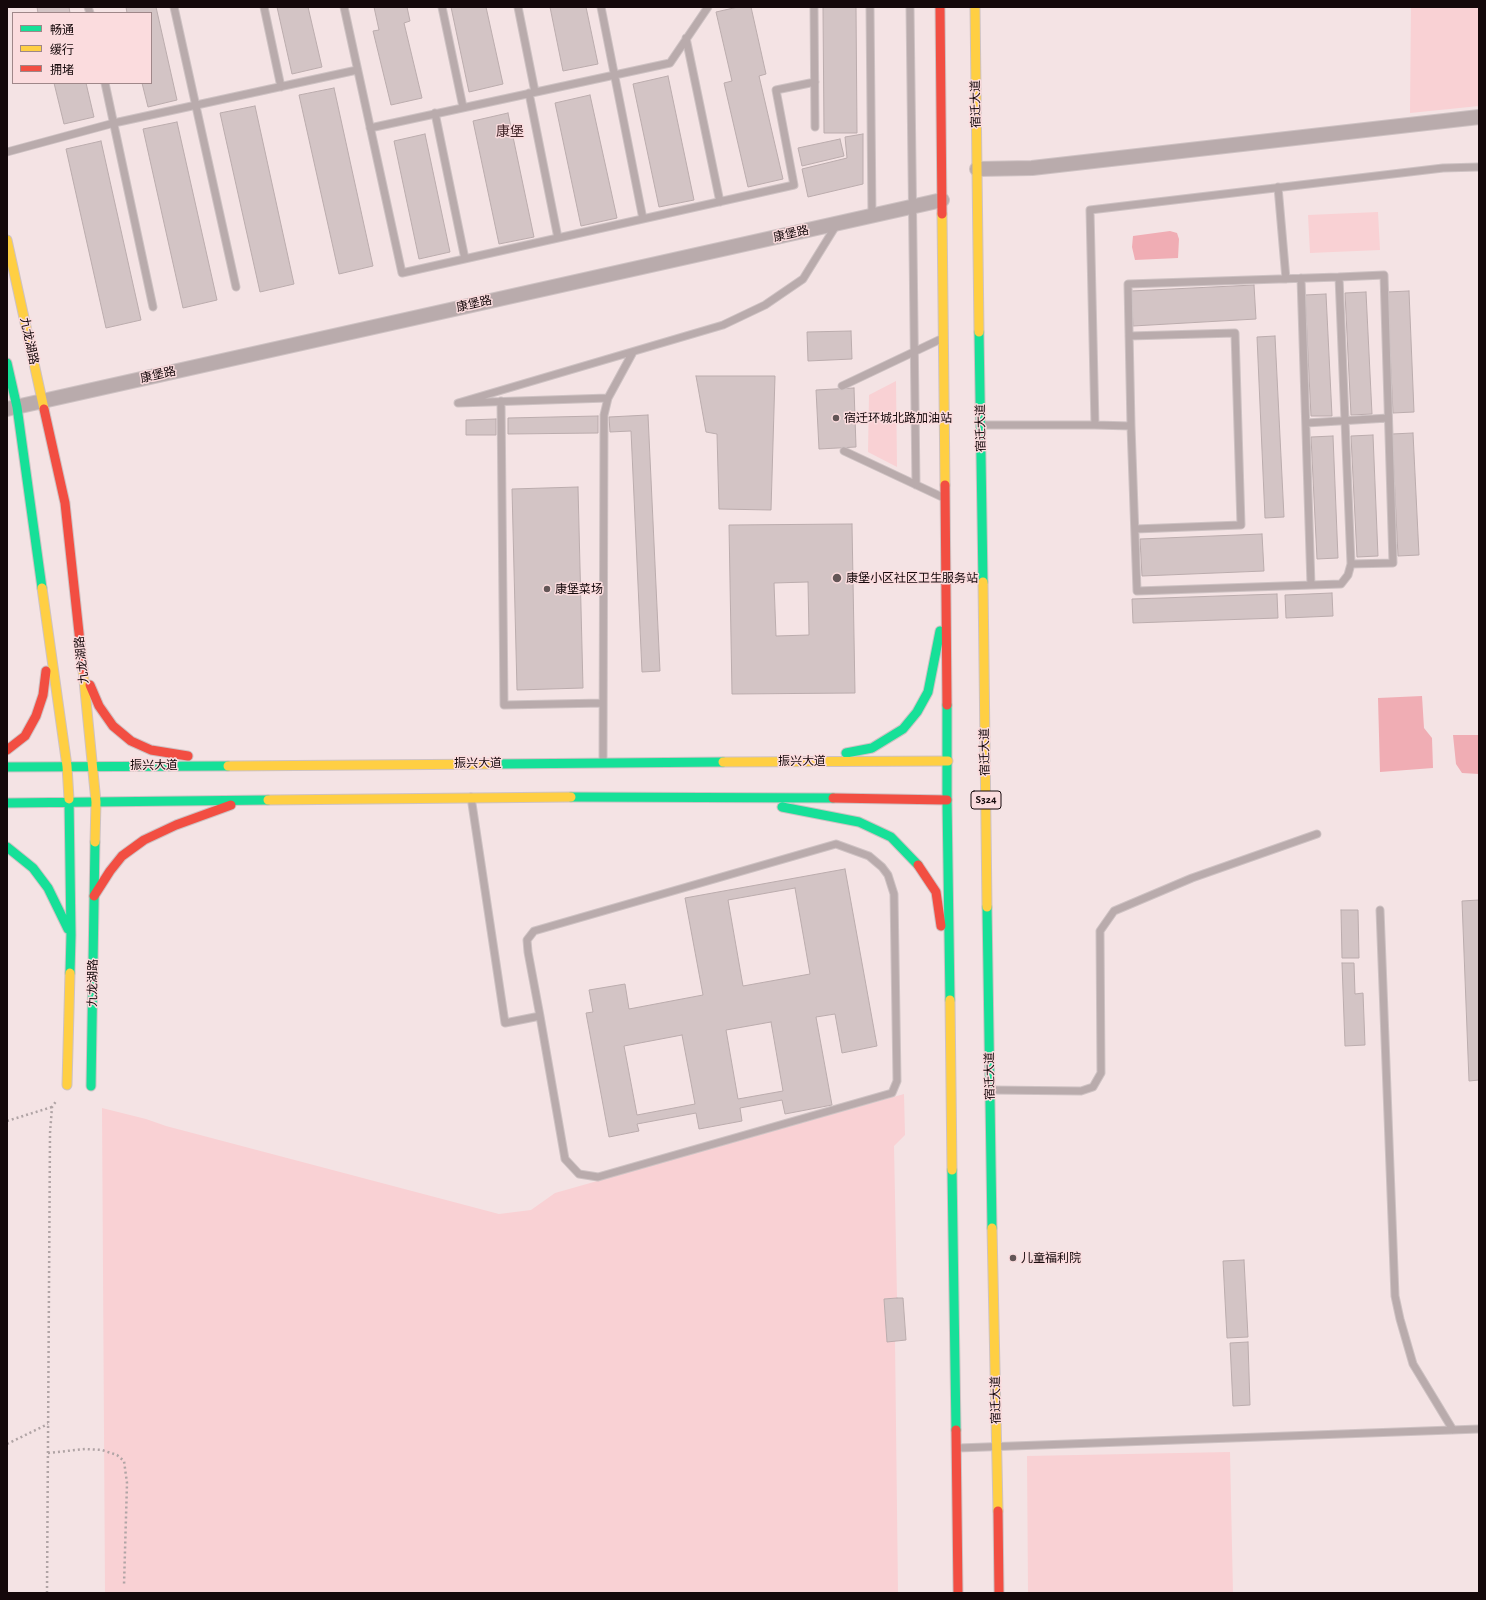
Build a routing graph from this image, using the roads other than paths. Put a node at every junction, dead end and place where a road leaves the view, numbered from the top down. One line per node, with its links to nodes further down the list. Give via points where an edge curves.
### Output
1 (174, 7): 20 (lane)
2 (264, 7): 18 (lane)
3 (344, 7): 14 (lane)
4 (442, 7): 21 (lane)
5 (518, 7): 19 (lane)
6 (601, 7): 15 (lane)
7 (708, 7): 13 (lane)
8 (814, 7): 16 (lane)
9 (870, 7): 34 (lane)
10 (910, 7): 33 (lane)
11 (940, 7): 31 (main road)
12 (975, 7): 29 (main road, 宿迁大道 / S324)
13 (686, 38): 15 (lane, via 670,63); 32 (lane)
14 (357, 70): 18 (lane); 26 (lane)
15 (615, 75): 19 (lane); 35 (lane)
16 (814, 82): 25 (lane); 32 (lane, via 776,90 794,185)
17 (105, 84): 24 (lane)
18 (281, 87): 20 (lane)
19 (532, 92): 21 (lane); 37 (lane)
20 (196, 105): 24 (lane); 43 (lane)
21 (464, 107): 22 (lane)
22 (435, 114): 26 (lane); 39 (lane)
23 (1479, 116): 29 (street, via 1032,168)
24 (114, 124): 27 (lane); 44 (lane)
25 (815, 127)
26 (370, 128): 39 (lane, via 402,273)
27 (7, 152)
28 (1479, 167): 30 (lane, via 1443,168)
29 (977, 169): 58 (main road, 宿迁大道 / S324)
30 (1278, 187): 42 (lane); 59 (lane, via 1090,210)
31 (942, 200): 33 (street, 康堡路); 46 (main road)
32 (720, 202): 35 (lane)
33 (913, 207): 34 (street, 康堡路); 48 (lane)
34 (872, 216): 36 (street, 康堡路)
35 (643, 219): 37 (lane)
36 (837, 224): 47 (lane, via 803,279 765,305 723,325); 52 (street, 康堡路)
37 (558, 238): 39 (lane)
38 (7, 240): 52 (main road, 九龙湖路)
39 (465, 259)
40 (1339, 277): 41 (lane); 55 (lane, via 1384,275); 56 (lane)
41 (1301, 278): 42 (lane); 57 (lane)
42 (1286, 279): 45 (lane, via 1128,284)
43 (236, 287)
44 (153, 307)
45 (1129, 336): 60 (lane); 64 (lane, via 1235,333 1241,517 1241,525)
46 (943, 338): 48 (lane); 63 (main road)
47 (633, 352): 51 (lane); 53 (lane, via 458,403)
48 (914, 352): 50 (lane); 62 (lane)
49 (7, 362): 54 (main road, 九龙湖路)
50 (842, 386)
51 (608, 398): 53 (lane); 70 (lane, via 604,416)
52 (42, 400): 54 (street, 康堡路); 69 (main road, 九龙湖路, via 65,503)
53 (501, 401): 70 (lane, via 504,705)
54 (12, 408): 68 (main road, 九龙湖路)
55 (1388, 418): 56 (lane); 65 (lane, via 1393,563)
56 (1345, 421): 57 (lane); 65 (lane)
57 (1306, 423): 67 (lane)
58 (981, 425): 59 (lane); 95 (main road, 宿迁大道 / S324)
59 (1095, 425): 60 (lane)
60 (1131, 426): 64 (lane)
61 (844, 451): 62 (lane)
62 (916, 485): 63 (lane)
63 (945, 499): 66 (main road)
64 (1134, 529): 67 (lane, via 1137,591)
65 (1350, 564): 67 (lane, via 1348,575 1341,584)
66 (946, 565): 72 (main road); 73 (main road, via 938,646 928,692 917,712 903,729 872,748)
67 (1311, 585)
68 (50, 645): 71 (main road, via 44,695 36,716 25,736); 76 (main road, 九龙湖路)
69 (83, 669): 75 (main road, via 99,706 113,726 131,741 152,750); 77 (main road, 九龙湖路)
70 (603, 703): 74 (lane)
71 (7, 750)
72 (948, 761): 73 (main road, 振兴大道); 82 (main road)
73 (733, 762): 74 (main road, 振兴大道)
74 (603, 763): 75 (main road, 振兴大道)
75 (237, 765): 77 (main road, 振兴大道)
76 (67, 766): 77 (main road, 振兴大道); 78 (main road, 振兴大道); 83 (main road, 九龙湖路)
77 (93, 766): 84 (main road, 九龙湖路)
78 (7, 767)
79 (471, 797): 80 (main road); 81 (main road); 92 (lane, via 505,1023)
80 (724, 797): 82 (main road); 91 (main road, via 859,822 891,837 916,862 936,892)
81 (248, 800): 84 (main road); 88 (main road, via 176,825 144,840 122,856)
82 (947, 800): 91 (main road)
83 (69, 802): 84 (main road); 85 (main road); 90 (main road, 九龙湖路)
84 (96, 802): 88 (main road, 九龙湖路)
85 (7, 803)
86 (1317, 834): 95 (lane, via 1192,878 1114,911 1100,931 1101,1073 1093,1087 1081,1090)
87 (7, 847): 90 (main road, via 33,868 48,888)
88 (94, 896): 94 (main road, 九龙湖路)
89 (1380, 910): 97 (lane, via 1395,1296 1413,1364)
90 (71, 935): 93 (main road, 九龙湖路)
91 (951, 990): 99 (main road)
92 (540, 1016): 92 (lane, via 565,1158 579,1174 598,1177 892,1093 897,1081 894,894 888,875 869,856 836,844 534,931 528,940 528,952)
93 (67, 1085)
94 (91, 1086)
95 (990, 1090): 98 (main road, 宿迁大道 / S324)
96 (1479, 1429): 97 (lane)
97 (1453, 1430): 98 (lane)
98 (997, 1446): 99 (lane); 101 (main road, 宿迁大道 / S324)
99 (956, 1448): 100 (main road)
100 (958, 1593)
101 (999, 1593)

